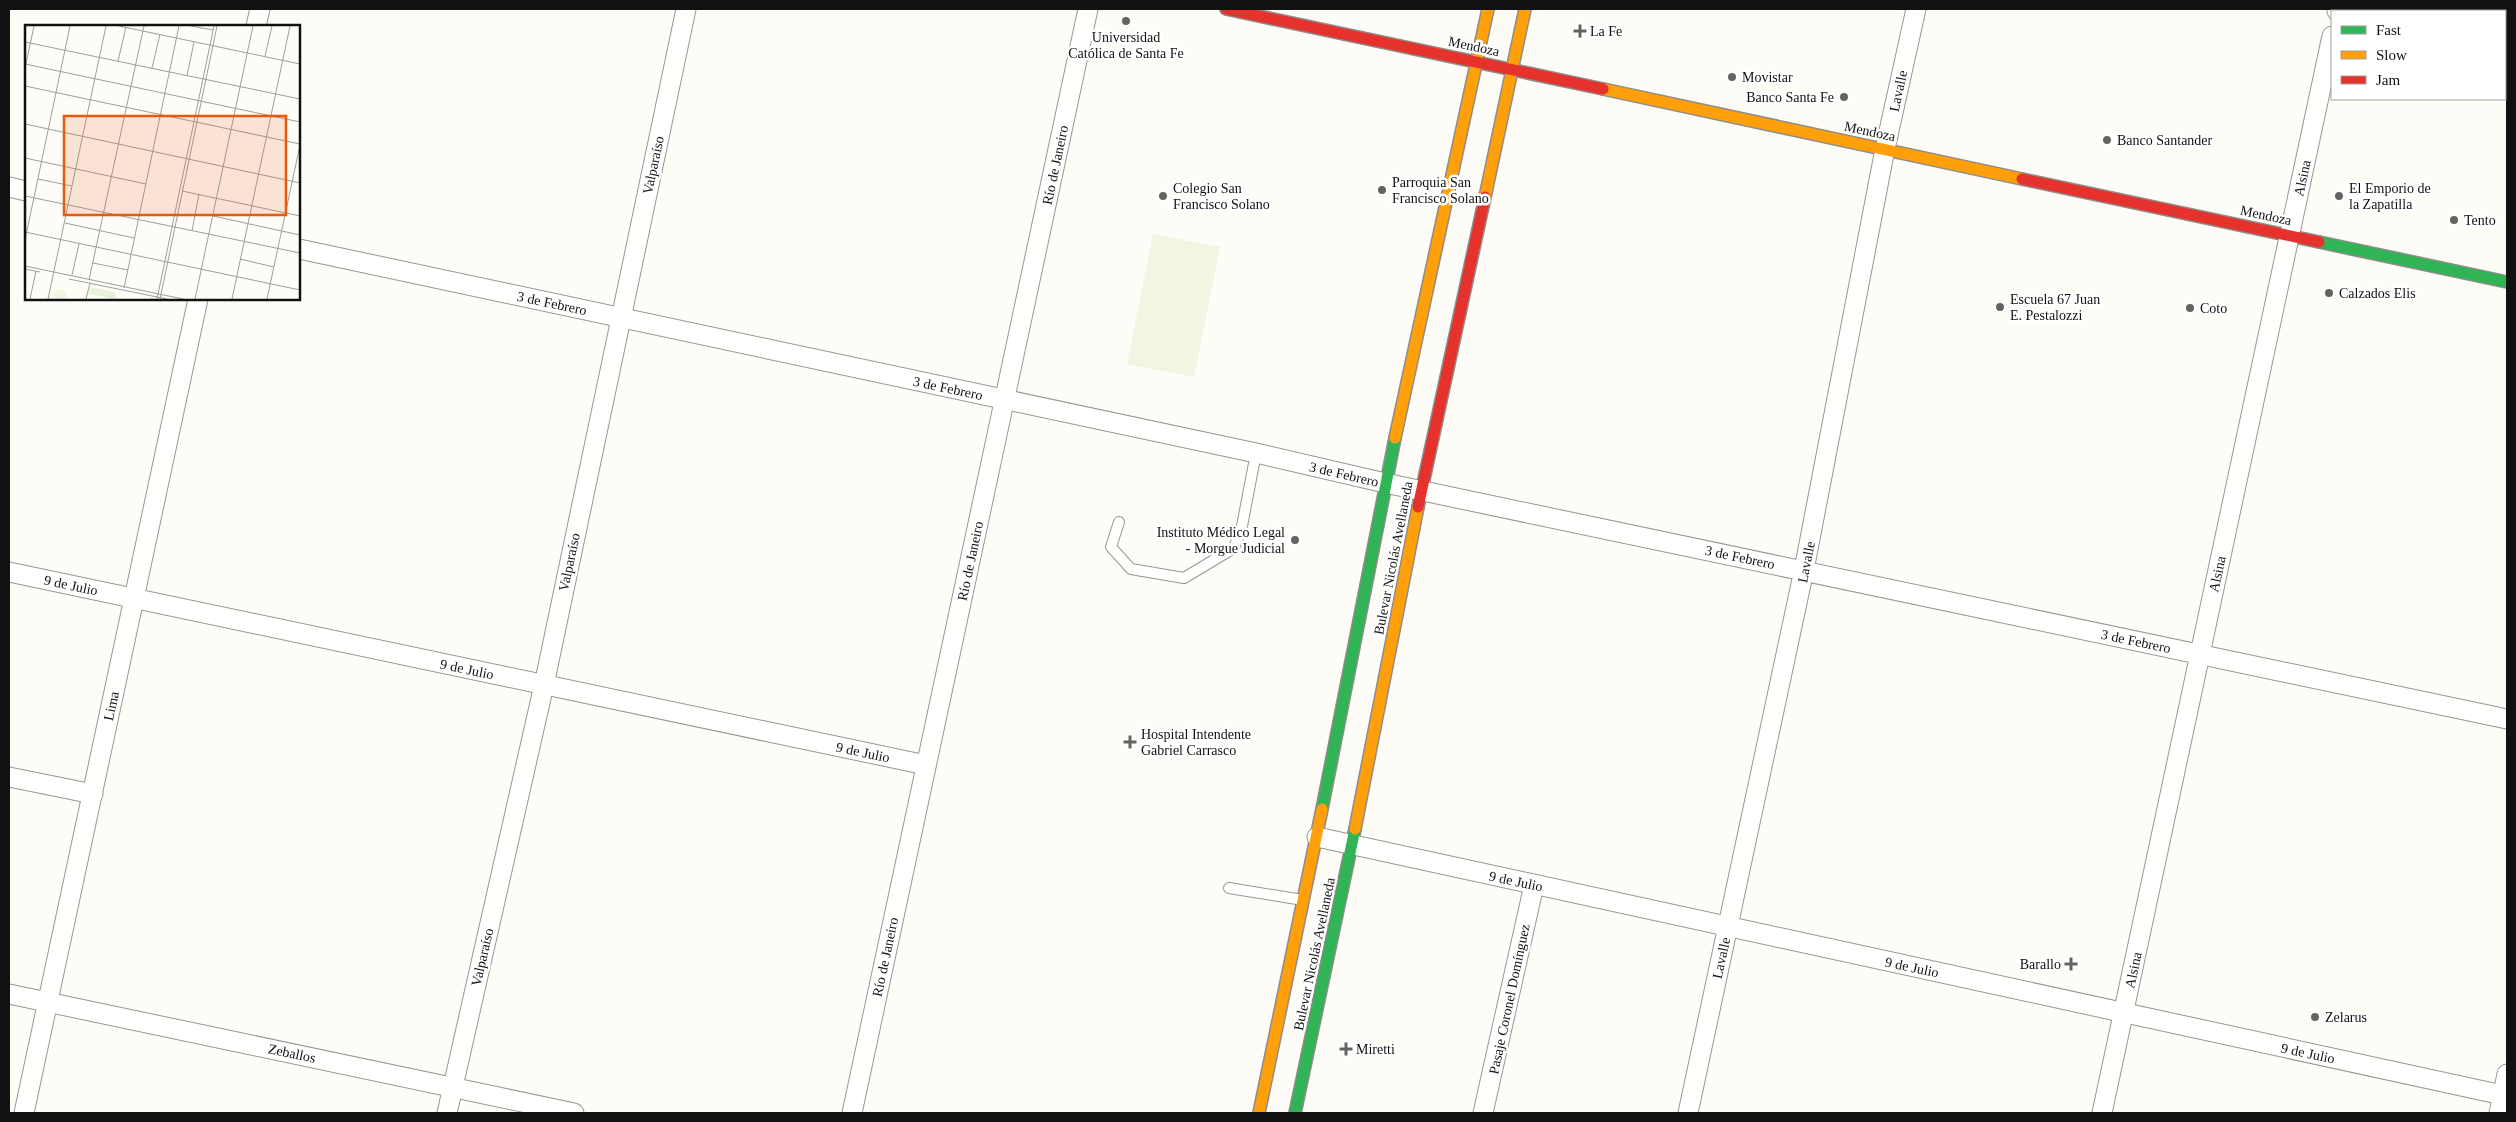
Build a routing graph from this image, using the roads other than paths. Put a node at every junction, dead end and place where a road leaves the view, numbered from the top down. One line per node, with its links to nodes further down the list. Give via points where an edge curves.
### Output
1 (260, 9): 8 (street)
2 (686, 9): 19 (street, Valparaíso)
3 (1088, 9): 20 (street, Río de Janeiro)
4 (1226, 9): 10 (main road, Mendoza)
5 (1488, 9): 10 (main road, Bulevar Nicolás Avellaneda)
6 (1525, 9): 11 (main road, Bulevar Nicolás Avellaneda)
7 (1916, 9): 12 (street, Lavalle)
8 (256, 25)
9 (2331, 41): 15 (street, Alsina)
10 (1478, 62): 11 (main road, Mendoza); 22 (main road, Bulevar Nicolás Avellaneda)
11 (1512, 70): 12 (main road, Mendoza); 23 (main road, Bulevar Nicolás Avellaneda)
12 (1885, 150): 15 (main road, Mendoza); 25 (street, Lavalle)
13 (9, 187): 14 (street)
14 (25, 191)
15 (2289, 236): 17 (main road, Mendoza); 28 (street, Alsina)
16 (300, 249): 19 (street, 3 de Febrero)
17 (2507, 282)
18 (198, 300): 27 (street, Lima)
19 (621, 318): 20 (street, 3 de Febrero); 29 (street, Valparaíso)
20 (1006, 400): 21 (street, 3 de Febrero); 31 (street, Río de Janeiro)
21 (1256, 453): 22 (street, 3 de Febrero); 24 (lane, via 1242,526 1234,548 1184,578 1131,569 1111,547)
22 (1385, 483): 23 (street, 3 de Febrero); 34 (main road, Bulevar Nicolás Avellaneda)
23 (1421, 491): 25 (street, 3 de Febrero); 35 (main road, Bulevar Nicolás Avellaneda)
24 (1119, 522)
25 (1804, 570): 28 (street, 3 de Febrero); 39 (street, Lavalle)
26 (9, 572): 27 (street, 9 de Julio)
27 (134, 599): 29 (street, 9 de Julio); 33 (street, Lima)
28 (2200, 654): 30 (street, 3 de Febrero); 42 (street, Alsina)
29 (544, 685): 31 (street, 9 de Julio); 44 (street, Valparaíso)
30 (2507, 719)
31 (926, 765): 49 (street, Río de Janeiro)
32 (9, 777): 33 (street)
33 (93, 794): 41 (street, Lima)
34 (1317, 837): 35 (street, 9 de Julio); 38 (main road, Bulevar Nicolás Avellaneda)
35 (1352, 846): 36 (street, 9 de Julio); 51 (main road, Bulevar Nicolás Avellaneda)
36 (1534, 885): 39 (street, 9 de Julio); 52 (street, Pasaje Coronel Domínguez)
37 (1229, 888): 38 (lane)
38 (1304, 900): 50 (main road, Bulevar Nicolás Avellaneda)
39 (1728, 927): 42 (street, 9 de Julio); 53 (street, Lavalle)
40 (9, 994): 41 (street, Zeballos)
41 (48, 1003): 44 (street, Zeballos); 46 (street, Lima)
42 (2124, 1013): 45 (street, 9 de Julio); 54 (street, Alsina)
43 (2507, 1074): 45 (street)
44 (452, 1087): 47 (street, Valparaíso); 48 (street, Zeballos)
45 (2503, 1102)
46 (24, 1113)
47 (447, 1113)
48 (574, 1113)
49 (852, 1113)
50 (1259, 1113)
51 (1295, 1113)
52 (1484, 1113)
53 (1688, 1113)
54 (2102, 1113)

